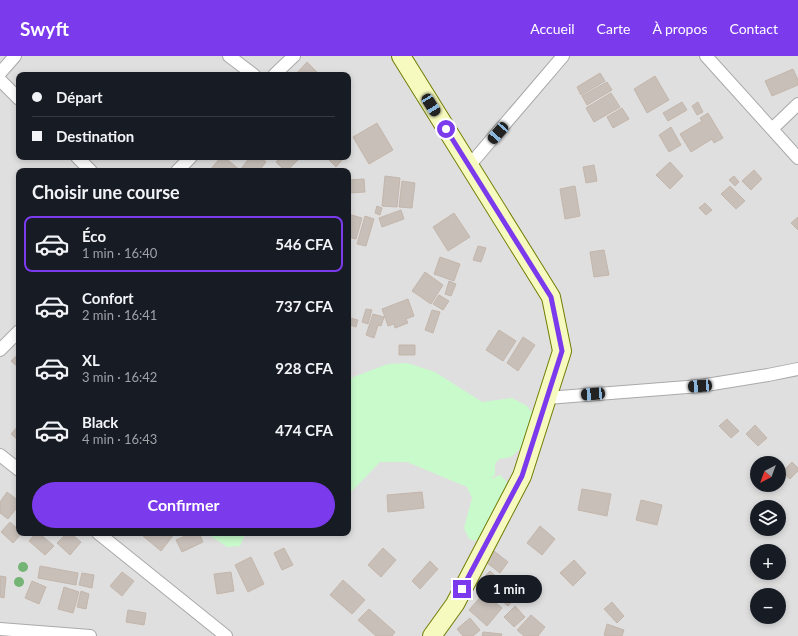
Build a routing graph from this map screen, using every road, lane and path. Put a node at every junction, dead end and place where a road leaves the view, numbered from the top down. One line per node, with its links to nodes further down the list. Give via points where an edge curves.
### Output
1 (15, 56): 9 (street)
2 (229, 56): 7 (street)
3 (294, 56): 8 (street)
4 (401, 56): 17 (street)
5 (563, 56): 17 (street)
6 (706, 56): 13 (street)
7 (250, 72)
8 (277, 72)
9 (0, 73)
10 (0, 80): 11 (street)
11 (16, 96)
12 (798, 104): 13 (street)
13 (772, 129): 14 (street)
14 (798, 158)
15 (80, 160): 18 (street)
16 (188, 160): 19 (street)
17 (469, 166): 23 (street, via 551,297 562,351)
18 (88, 168)
19 (180, 168)
20 (16, 334): 21 (street)
21 (0, 350)
22 (798, 369): 23 (street, via 700,386)
23 (547, 398): 30 (street, via 522,476 455,604)
24 (0, 455): 25 (street)
25 (16, 468)
26 (102, 536): 29 (street)
27 (0, 629): 28 (street)
28 (90, 636)
29 (226, 636)
30 (432, 636)

